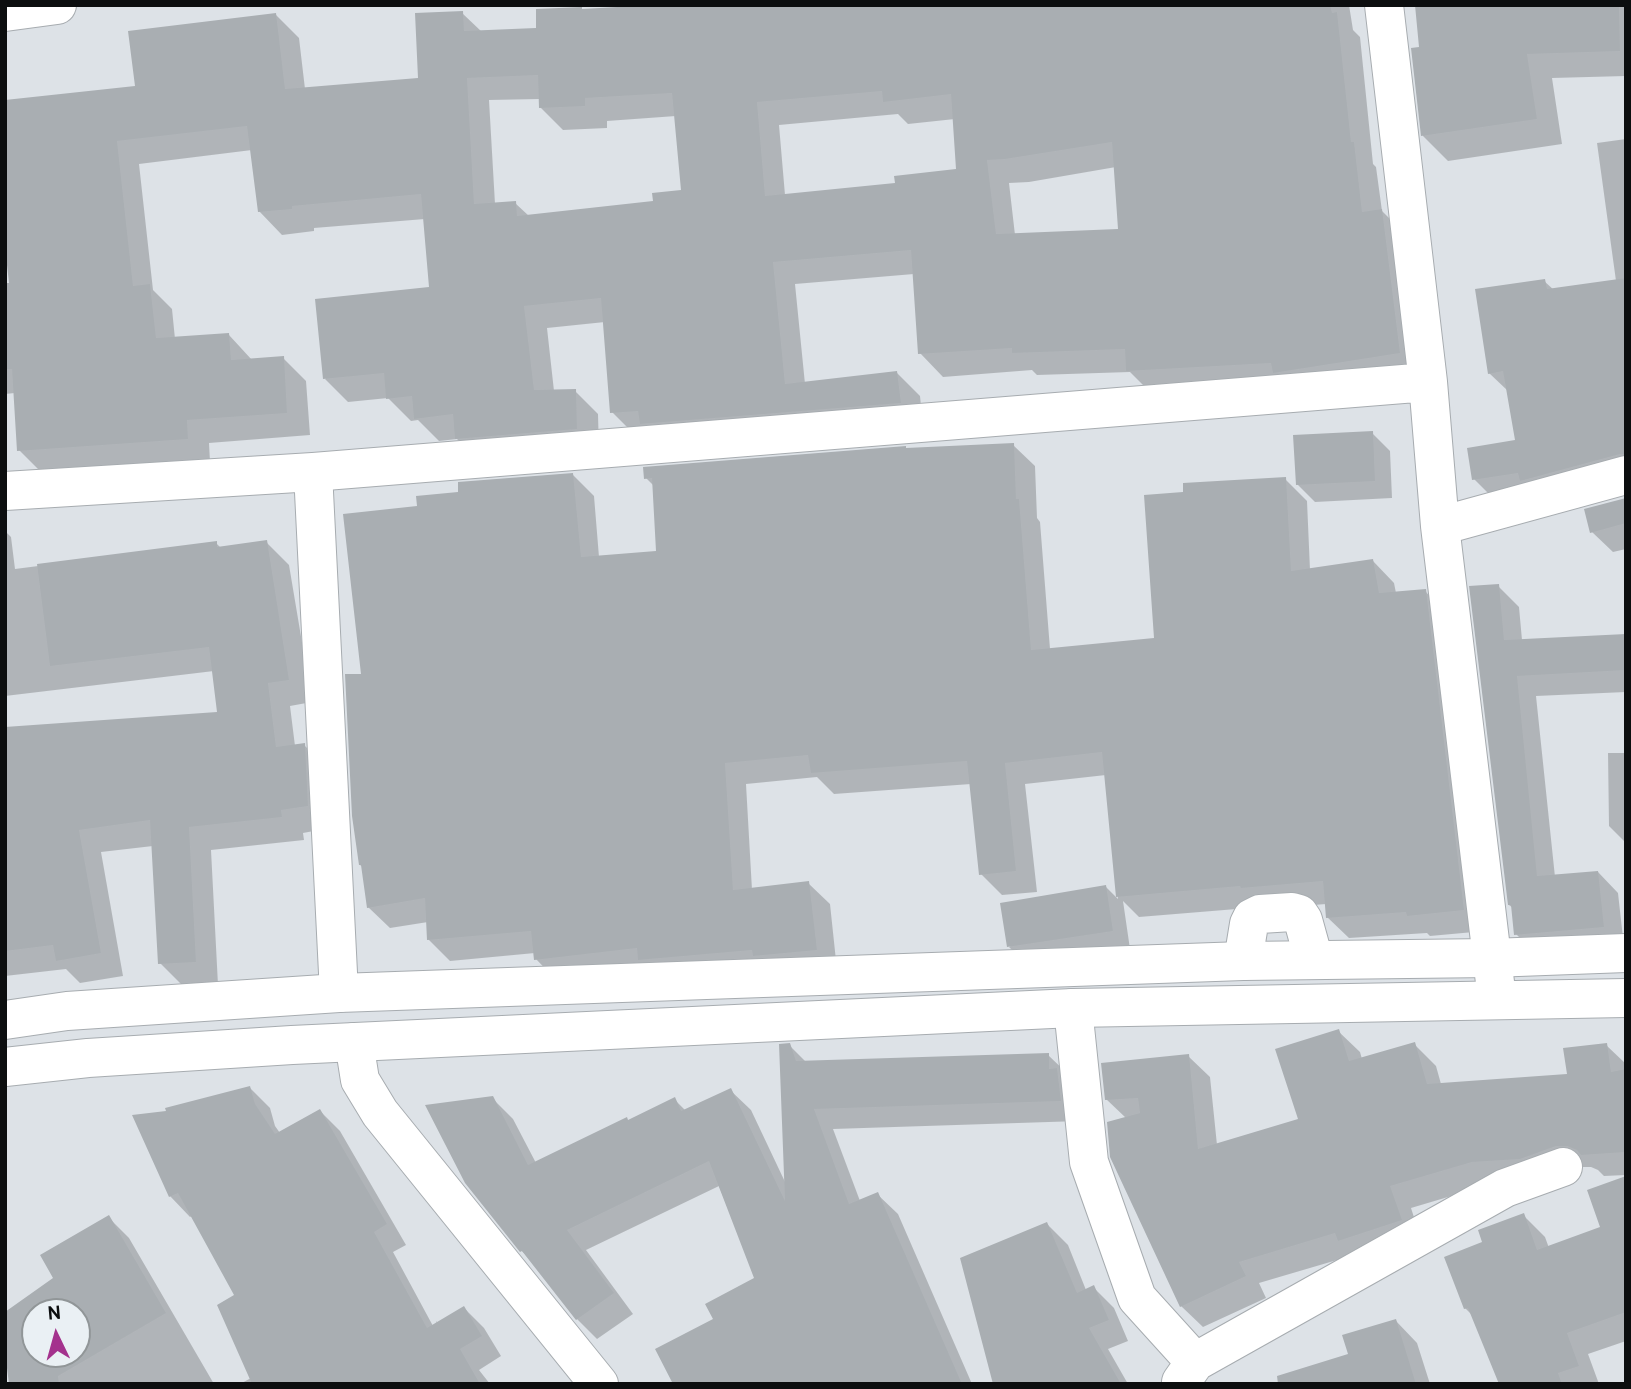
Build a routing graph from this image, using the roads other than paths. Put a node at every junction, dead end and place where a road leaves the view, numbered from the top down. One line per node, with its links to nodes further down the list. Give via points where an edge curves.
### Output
1 (57, 5): 3 (street)
2 (1384, 5): 4 (street)
3 (5, 12)
4 (1428, 382): 5 (street); 8 (street)
5 (313, 472): 7 (street); 11 (street)
6 (1626, 475): 8 (street)
7 (5, 491)
8 (1440, 526): 10 (street)
9 (1626, 953): 10 (street)
10 (1492, 958): 11 (street, via 1243,961); 13 (street)
11 (339, 993): 15 (street, via 67,1011)
12 (1626, 998): 13 (street)
13 (1497, 999): 14 (street)
14 (1073, 1008): 16 (street); 19 (street, via 1089,1162 1137,1298)
15 (5, 1020)
16 (354, 1042): 17 (street); 20 (street, via 360,1080 380,1113)
17 (5, 1067)
18 (1563, 1167): 19 (street, via 1504,1188)
19 (1187, 1373)
20 (599, 1384)

